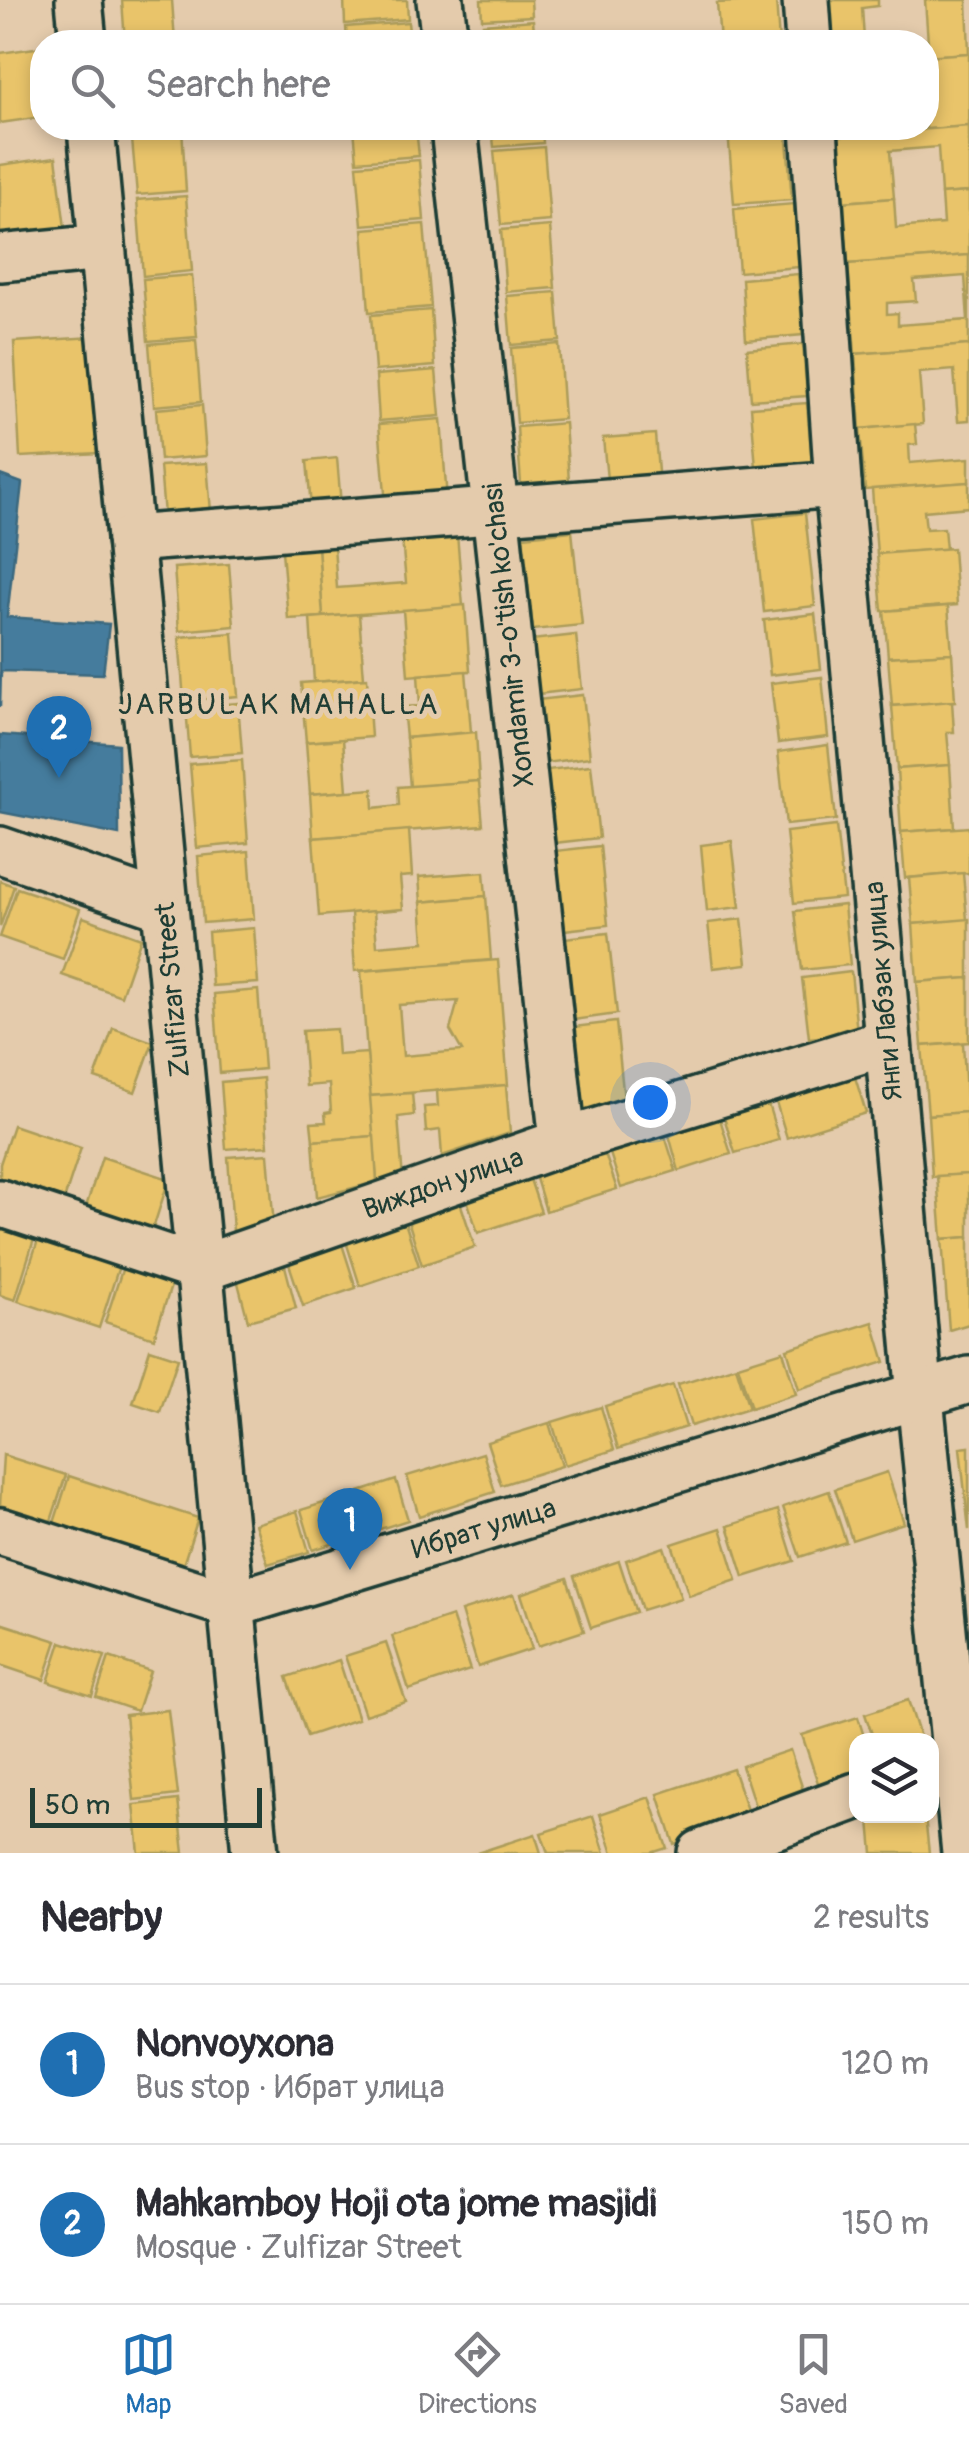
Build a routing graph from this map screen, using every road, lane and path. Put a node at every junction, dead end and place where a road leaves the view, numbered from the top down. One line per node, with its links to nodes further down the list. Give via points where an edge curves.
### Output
1 (78, 0): 4 (street)
2 (440, 0): 5 (street)
3 (806, 0): 6 (street)
4 (81, 30)
5 (444, 30)
6 (808, 30)
7 (92, 140): 10 (street, Zulfizar Street)
8 (455, 140): 13 (street, Xondamir 3-o'tish ko'chasi)
9 (815, 140): 12 (street, Янги Лабзак улица)
10 (102, 248): 11 (street); 14 (street, Zulfizar Street)
11 (0, 258)
12 (838, 484): 13 (street); 17 (street, Янги Лабзак улица)
13 (495, 512): 14 (street); 18 (street, Xondamir 3-o'tish ko'chasi)
14 (130, 539): 16 (street, Zulfizar Street)
15 (0, 850): 16 (street)
16 (165, 906): 20 (street, Zulfizar Street)
17 (888, 1042): 18 (street, Виждон улица); 22 (street, Янги Лабзак улица)
18 (563, 1142): 20 (street, Виждон улица)
19 (0, 1203): 20 (street)
20 (200, 1269): 24 (street, Zulfizar Street)
21 (969, 1380): 22 (street, Ибрат улица)
22 (920, 1397): 24 (street, Ибрат улица); 25 (street, Янги Лабзак улица)
23 (0, 1530): 24 (street)
24 (231, 1605): 27 (street, Zulfizar Street)
25 (943, 1764): 29 (street, Янги Лабзак улица)
26 (849, 1799): 28 (street)
27 (254, 1853)
28 (701, 1853)
29 (966, 1853)

